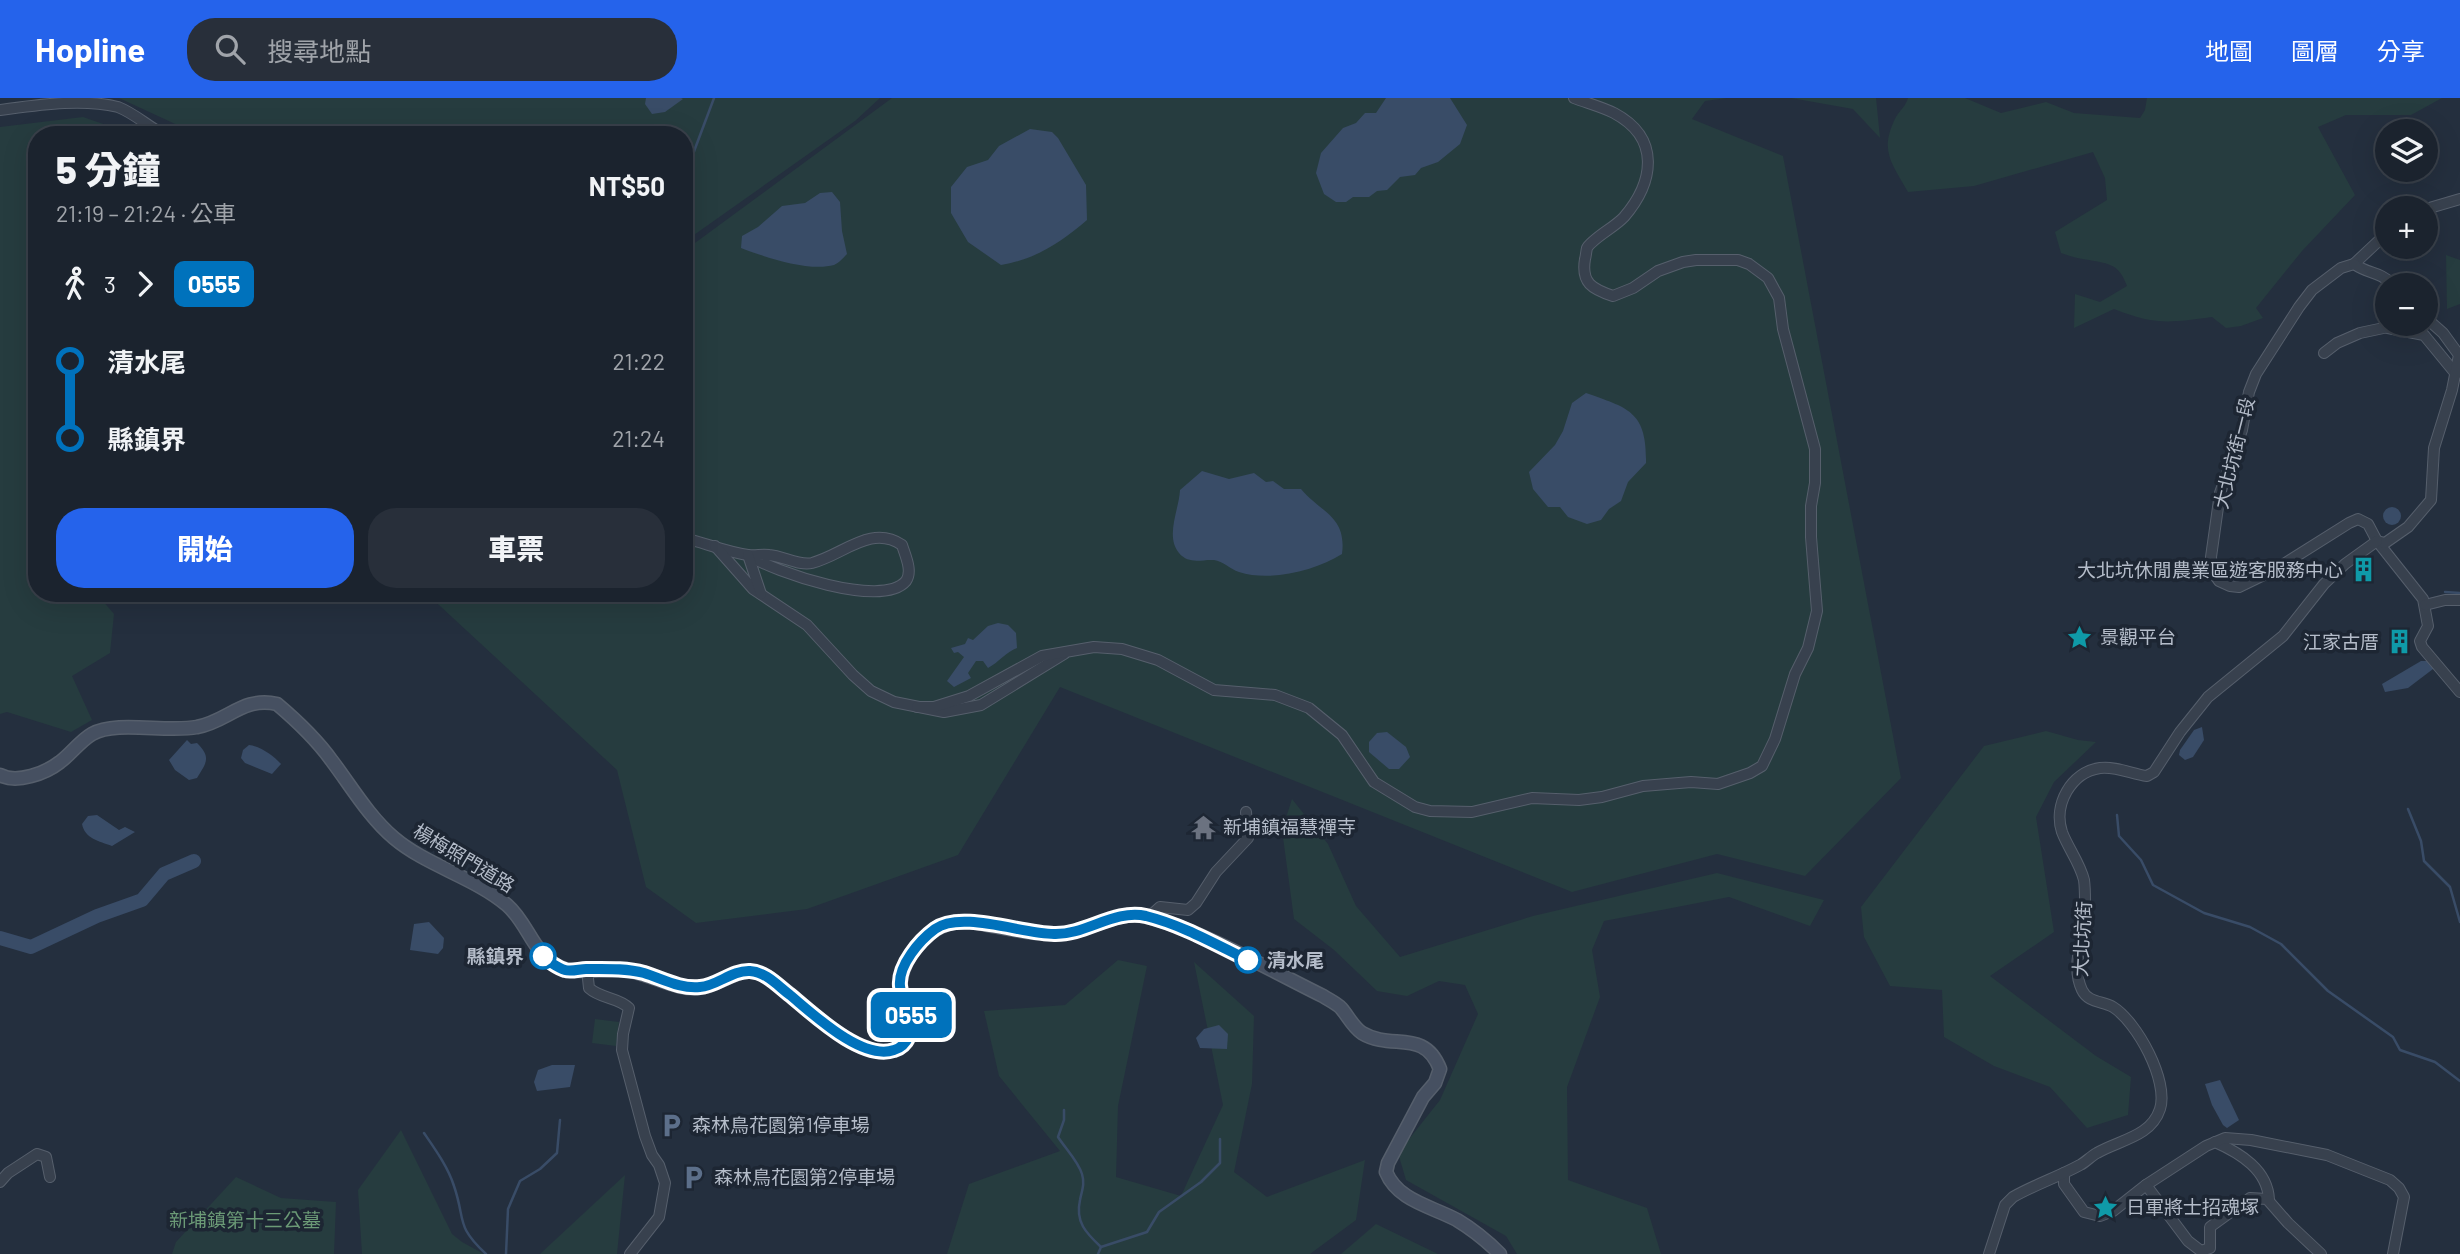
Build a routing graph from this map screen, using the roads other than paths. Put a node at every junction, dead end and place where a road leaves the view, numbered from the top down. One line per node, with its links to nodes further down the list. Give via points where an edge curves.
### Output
1 (1574, 98): 18 (street, via 1615,114 1635,128 1650,164 1637,199 1623,218 1587,248 1583,269 1587,282 1613,296 1683,262 1738,260 1768,278 1779,298 1815,449 1811,527 1817,611 1808,648 1762,766 1718,784 1643,786 1579,800 1532,798 1472,813 1430,811 1374,782 1342,735 1309,708 1276,695 1214,690 1158,660 1122,649 1094,647 1042,656 969,696 917,707 871,691 807,625)
2 (0, 110): 3 (street, via 76,100 96,102 137,115)
3 (152, 126)
4 (2460, 199): 5 (street)
5 (2438, 205)
6 (2375, 244): 7 (street, 大北坑街一段)
7 (2354, 264): 8 (street); 15 (street, 大北坑街一段, via 2312,290 2256,374 2220,493 2212,571 2219,581 2239,587 2358,519 2368,524)
8 (2376, 273)
9 (2438, 328): 13 (street, via 2459,355)
10 (2375, 330): 12 (street, via 2360,332)
11 (2425, 336): 13 (street)
12 (2324, 353)
13 (2456, 374): 15 (street, via 2434,448 2431,500 2409,527 2385,543)
14 (693, 540): 16 (street)
15 (2377, 541): 20 (street); 27 (street, 大北坑街, via 2324,584 2283,636 2208,697 2154,772 2147,776 2118,769 2088,771 2065,792 2059,820 2084,880 2086,915 2078,981 2090,999 2111,1006 2135,1028 2162,1095 2161,1107 2149,1127)
16 (714, 546): 17 (street); 18 (street)
17 (748, 555): 17 (street, via 761,564 865,593 894,590 907,580 909,569 902,545 892,538 875,537 849,545 808,564); 18 (street)
18 (761, 594)
19 (2460, 600): 20 (street)
20 (2425, 605): 21 (street, via 2428,626 2420,641 2422,647)
21 (2460, 692)
22 (0, 775): 25 (street, 楊梅照門道路, via 21,778 44,772 92,733 108,728 201,727 256,702 277,704 328,756 391,836 505,903 546,960 566,970)
23 (1246, 811): 24 (street, via 1248,838 1216,872 1196,903 1188,910 1160,907)
24 (1149, 917): 25 (street, 楊梅照門道路, via 1130,914 1054,934 960,920 938,926 917,944 907,962 900,985 912,1017 911,1029 906,1041 890,1051 879,1052 835,1032 766,976 752,971 691,988 644,973); 33 (street, 楊梅照門道路, via 1323,996 1342,1009 1363,1034 1419,1044 1431,1051 1440,1069 1435,1083 1423,1097 1386,1172 1407,1197 1456,1220)
25 (587, 969): 32 (street, via 589,989 629,1008 622,1050 645,1136 665,1183 659,1217)
26 (2215, 1142): 30 (street); 31 (street, via 2234,1150 2258,1171 2269,1186); 36 (street, via 2250,1140 2327,1155 2390,1180 2404,1196)
27 (2064, 1173): 30 (street, via 2071,1195 2091,1215 2113,1211); 34 (street, 大北坑街, via 2027,1189 2005,1205)
28 (50, 1177): 29 (street, via 46,1157 37,1154)
29 (0, 1182)
30 (2146, 1185): 31 (street, via 2175,1226 2201,1251 2210,1248 2210,1227 2250,1198)
31 (2269, 1200): 35 (street)
32 (630, 1254)
33 (1500, 1254)
34 (1989, 1254)
35 (2321, 1254)
36 (2393, 1254)

